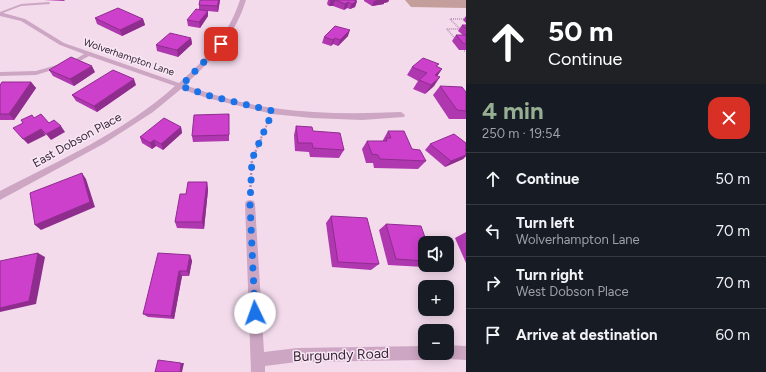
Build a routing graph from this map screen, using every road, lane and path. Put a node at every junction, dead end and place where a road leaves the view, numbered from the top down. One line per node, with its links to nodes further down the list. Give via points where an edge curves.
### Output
1 (243, 0): 10 (street, East Dobson Place, via 239,17 229,35)
2 (49, 3): 3 (lane, via 21,5)
3 (0, 13): 8 (street, Wolverhampton Lane, via 23,20 62,44)
4 (466, 19): 5 (path, via 450,19)
5 (460, 29): 6 (path); 7 (path, via 446,29 456,40)
6 (466, 29)
7 (461, 40)
8 (90, 54): 9 (street, via 36,74); 10 (street, Wolverhampton Lane)
9 (0, 74)
10 (181, 86): 11 (street, Wolverhampton Lane, via 210,96); 13 (street, East Dobson Place, via 148,113 104,142)
11 (273, 111): 12 (street, Wolverhampton Lane, via 362,117); 14 (path, via 252,159)
12 (401, 115)
13 (0, 196)
14 (250, 204): 18 (street)
15 (454, 352): 17 (street)
16 (418, 353): 18 (street, Burgundy Road, via 297,355)
17 (466, 353)
18 (258, 366)

